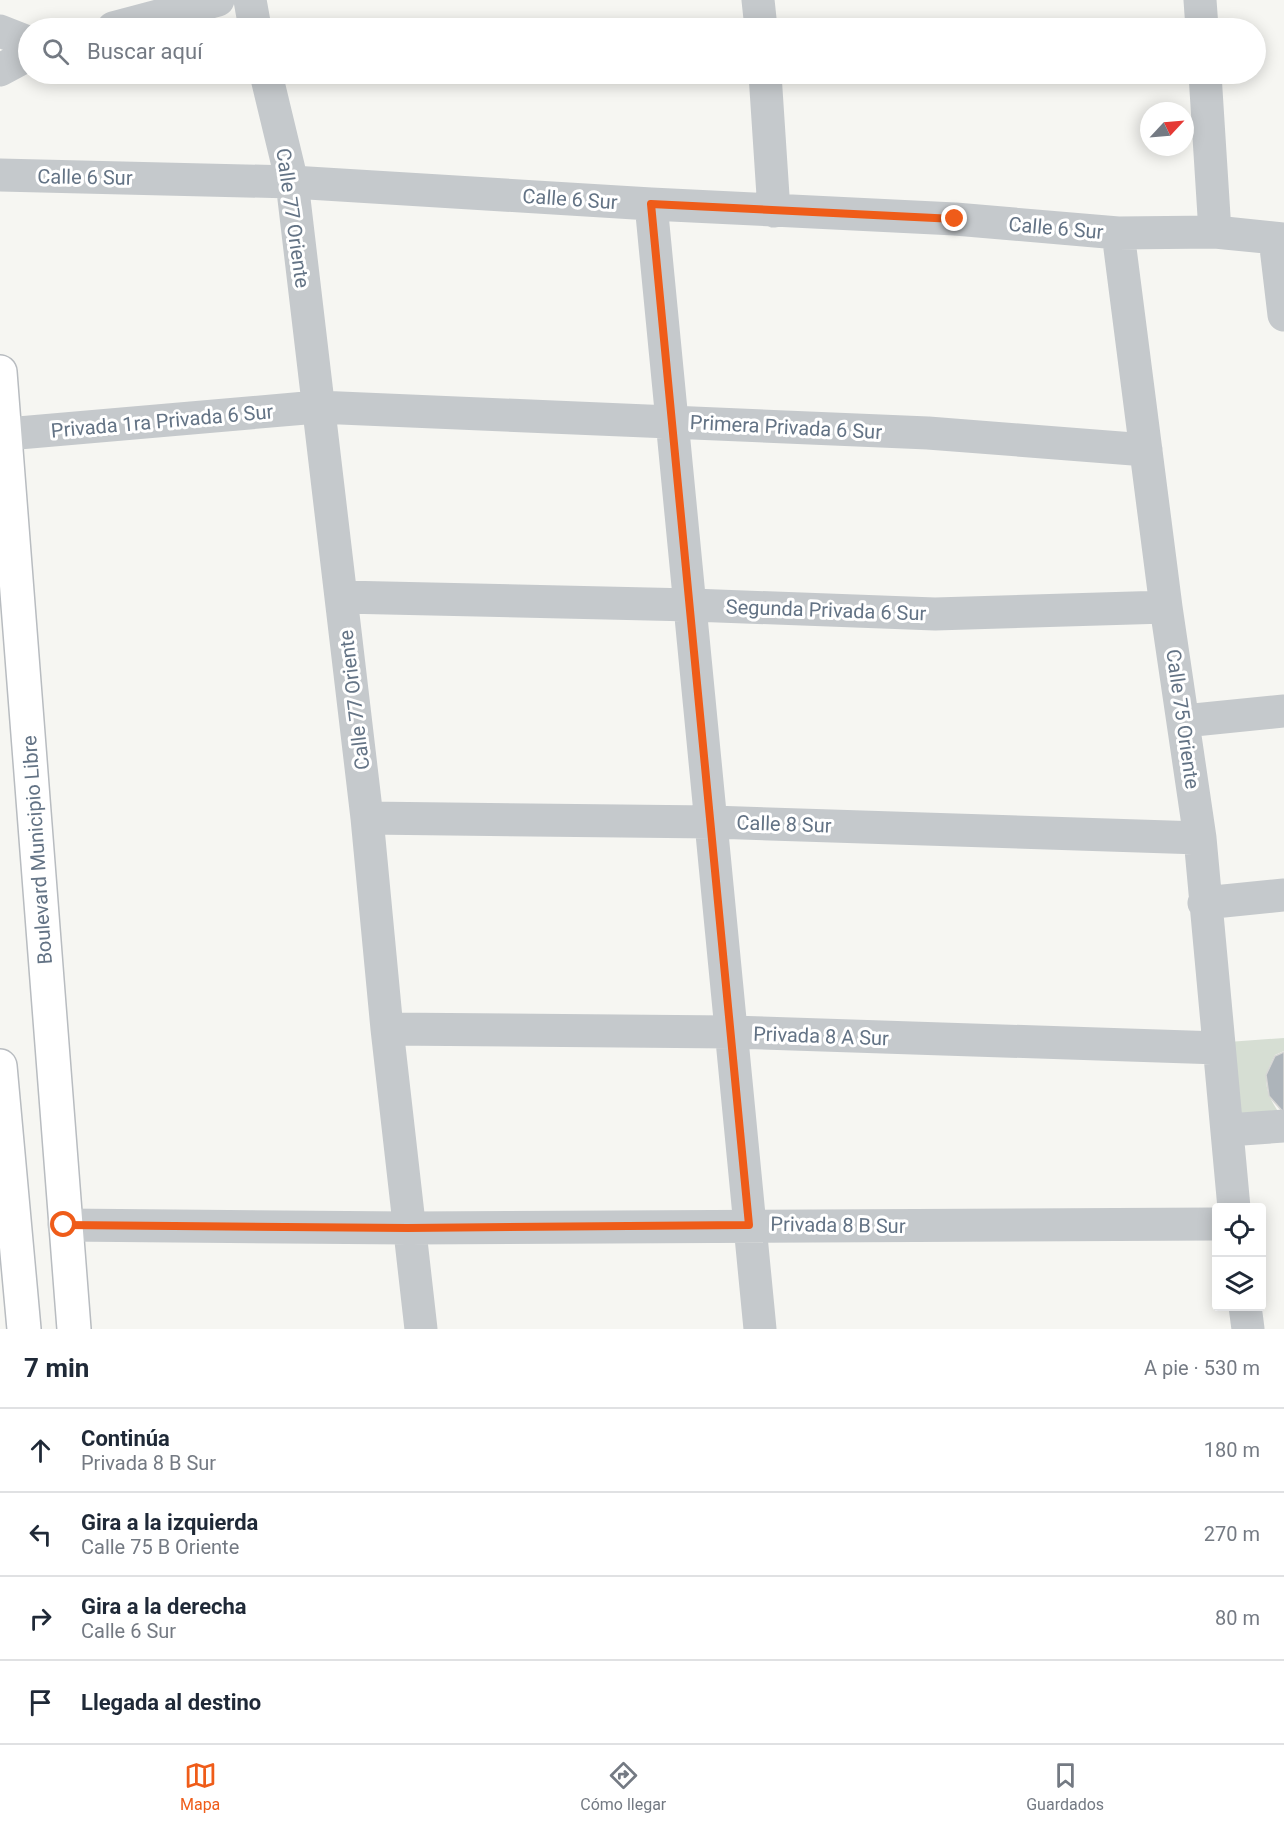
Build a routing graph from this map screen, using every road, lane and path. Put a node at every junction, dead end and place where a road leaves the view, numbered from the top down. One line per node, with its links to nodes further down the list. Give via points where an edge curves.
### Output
1 (218, 0): 5 (street)
2 (250, 0): 6 (street)
3 (758, 0): 7 (street)
4 (1200, 0): 8 (street)
5 (150, 18)
6 (253, 18)
7 (760, 18)
8 (1201, 18)
9 (0, 31): 10 (street)
10 (18, 38)
11 (18, 60): 12 (street)
12 (0, 70)
13 (268, 84): 17 (street, Calle 77 Oriente)
14 (766, 84): 19 (street)
15 (1206, 84): 20 (street)
16 (0, 175): 17 (street, Calle 6 Sur)
17 (292, 182): 18 (street, Calle 6 Sur); 25 (street, Calle 77 Oriente)
18 (651, 204): 19 (street, Calle 6 Sur); 26 (street)
19 (774, 211): 21 (street, Calle 6 Sur, via 955,219)
20 (1215, 232): 21 (street, Calle 6 Sur); 22 (street, Calle 6 Sur)
21 (1118, 233): 28 (street, Calle 75 Oriente)
22 (1279, 239): 23 (street)
23 (1284, 315)
24 (0, 372): 27 (main road, Boulevard Municipio Libre)
25 (317, 407): 26 (street, Primera Privada 6 Sur); 27 (street, Privada 1ra Privada 6 Sur); 29 (street, Calle 77 Oriente)
26 (671, 422): 28 (street, Primera Privada 6 Sur, via 928,433); 30 (street)
27 (7, 434): 48 (main road, Boulevard Municipio Libre)
28 (1146, 450): 31 (street, Calle 75 Oriente)
29 (342, 597): 30 (street, Segunda Privada 6 Sur); 34 (street, Calle 77 Oriente)
30 (692, 605): 31 (street, Segunda Privada 6 Sur, via 935,614); 35 (street)
31 (1166, 607): 33 (street, Calle 75 Oriente)
32 (1284, 711): 33 (street)
33 (1184, 721): 36 (street, Calle 75 Oriente)
34 (367, 818): 35 (street, Calle 8 Sur); 39 (street, Calle 77 Oriente)
35 (712, 822): 36 (street, Calle 8 Sur); 40 (street)
36 (1200, 838): 38 (street, Calle 75 Oriente)
37 (1284, 895): 38 (street)
38 (1204, 903): 41 (street, Calle 75 Oriente)
39 (387, 1029): 40 (street, Privada 8 A Sur); 50 (street, Calle 77 Oriente)
40 (731, 1032): 41 (street, Privada 8 A Sur); 49 (street)
41 (1219, 1048): 44 (street, Calle 75 Oriente)
42 (0, 1066): 46 (main road)
43 (1284, 1126): 44 (street)
44 (1228, 1130): 45 (street, Calle 75 Oriente)
45 (1234, 1203)
46 (7, 1220): 52 (main road)
47 (1212, 1224): 49 (street, Privada 8 B Sur)
48 (64, 1225): 50 (street, Privada 8 B Sur); 53 (main road, Boulevard Municipio Libre)
49 (749, 1225): 50 (street, Privada 8 B Sur); 55 (street)
50 (408, 1228): 54 (street, Calle 77 Oriente)
51 (1246, 1311): 56 (street)
52 (24, 1329)
53 (74, 1329)
54 (421, 1329)
55 (760, 1329)
56 (1248, 1329)

